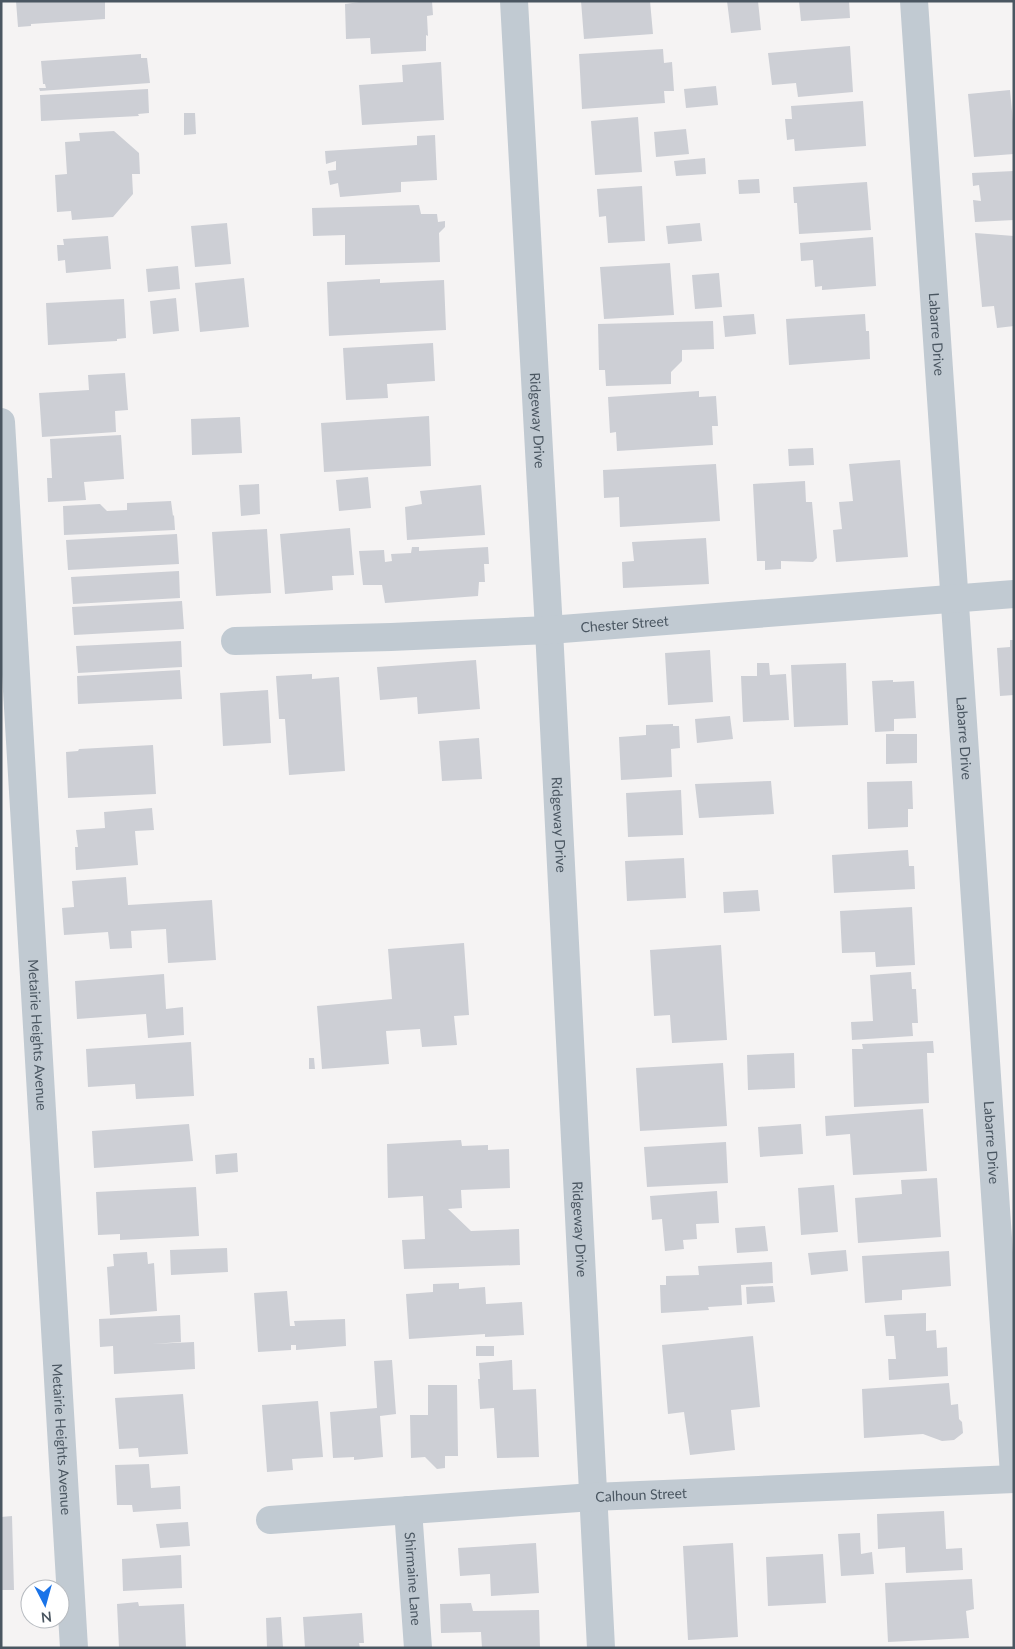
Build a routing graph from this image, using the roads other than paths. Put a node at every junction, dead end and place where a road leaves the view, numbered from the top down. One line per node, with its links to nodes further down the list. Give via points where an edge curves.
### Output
1 (514, 1): 6 (street, Ridgeway Drive)
2 (914, 1): 5 (street, Labarre Drive)
3 (1, 422): 13 (street, Metairie Heights Avenue)
4 (1014, 594): 5 (street, Chester Street)
5 (955, 599): 6 (street, Chester Street); 8 (street, Labarre Drive)
6 (549, 630): 7 (street, Chester Street); 10 (street, Ridgeway Drive)
7 (235, 641)
8 (1014, 1474)
9 (1014, 1479): 10 (street, Calhoun Street)
10 (593, 1498): 11 (street, Calhoun Street); 15 (street, Ridgeway Drive)
11 (408, 1510): 12 (street, Calhoun Street); 14 (street, Shirmaine Lane)
12 (270, 1520)
13 (74, 1648)
14 (418, 1648)
15 (601, 1648)

